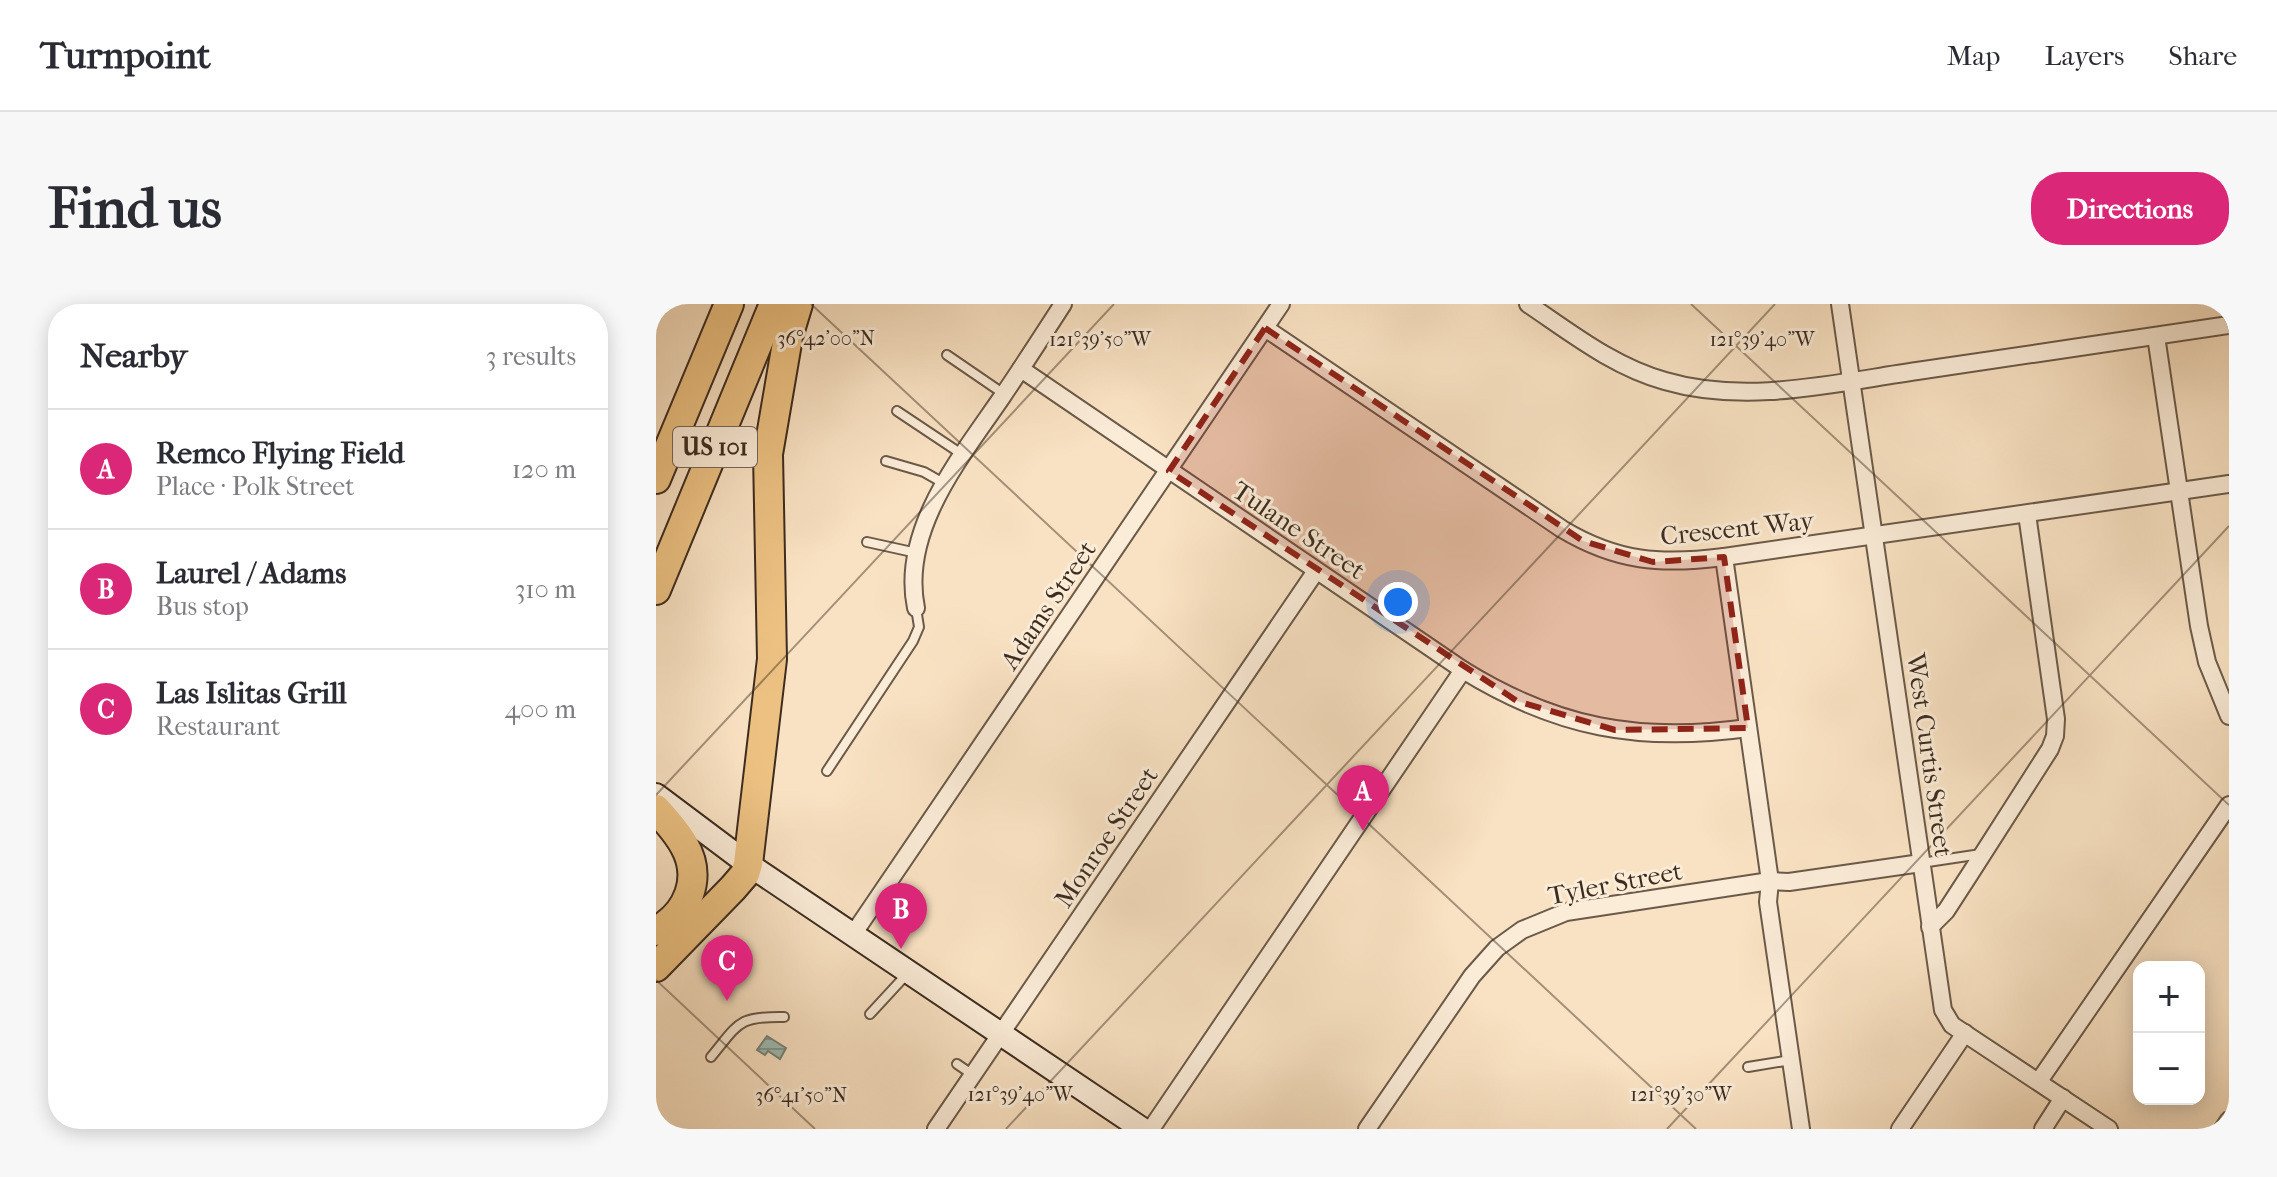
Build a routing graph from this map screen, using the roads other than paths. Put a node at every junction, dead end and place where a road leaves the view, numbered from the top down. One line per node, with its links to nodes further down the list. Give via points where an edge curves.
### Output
1 (729, 304): 19 (highway, US 101)
2 (774, 304): 29 (highway, US 101)
3 (798, 304): 40 (highway, via 768,454 772,659)
4 (1063, 304): 12 (street)
5 (1281, 304): 9 (street, Adams Street)
6 (1528, 304): 13 (street, via 1617,362 1684,386 1761,392)
7 (1840, 304): 13 (street, West Curtis Street)
8 (2229, 325): 10 (street)
9 (1265, 328): 18 (street, Adams Street); 27 (street, Crescent Way, via 1583,541 1653,562)
10 (2156, 336): 13 (street); 22 (street)
11 (947, 355): 14 (lane)
12 (1021, 369): 14 (street); 18 (street, Tulane Street)
13 (1852, 380): 24 (street, West Curtis Street)
14 (1004, 394): 16 (street)
15 (897, 411): 16 (lane)
16 (963, 455): 20 (street)
17 (886, 461): 20 (lane)
18 (1169, 471): 28 (street, Tulane Street); 44 (street, Adams Street)
19 (656, 479)
20 (945, 484): 26 (street)
21 (2229, 484): 22 (street, Crescent Way)
22 (2180, 492): 23 (street, Crescent Way); 32 (street, via 2199,626)
23 (2027, 514): 24 (street, Crescent Way); 38 (street, via 2056,729 2050,749)
24 (1875, 537): 27 (street, Crescent Way); 39 (street, West Curtis Street)
25 (867, 542): 26 (lane)
26 (917, 553): 30 (street)
27 (1724, 557): 33 (street)
28 (1316, 571): 31 (street, Tulane Street); 50 (street, Monroe Street)
29 (656, 590)
30 (916, 608): 34 (lane, via 919,627 913,641)
31 (1463, 670): 33 (street, Tulane Street, via 1525,704 1594,726 1666,734); 61 (street)
32 (2229, 716)
33 (1748, 728): 41 (street)
34 (827, 771)
35 (656, 795): 40 (main road)
36 (2229, 805): 56 (street)
37 (656, 809): 43 (highway, via 684,845 693,873 686,903)
38 (1981, 854): 39 (lane); 42 (street)
39 (1921, 863): 41 (street, Tyler Street); 42 (street, West Curtis Street)
40 (748, 864): 44 (main road); 45 (highway, via 733,888)
41 (1770, 881): 52 (street, via 1768,902); 62 (street, Tyler Street, via 1566,912 1522,930 1472,976)
42 (1930, 927): 49 (street, West Curtis Street, via 1943,1010)
43 (656, 931)
44 (854, 933): 46 (main road)
45 (656, 967)
46 (910, 971): 47 (lane); 50 (main road)
47 (870, 1014)
48 (784, 1017): 51 (lane, via 743,1020)
49 (1965, 1033): 56 (street, West Curtis Street); 64 (street)
50 (1002, 1034): 55 (street, Monroe Street); 60 (main road)
51 (711, 1057)
52 (1791, 1060): 54 (lane); 63 (street)
53 (957, 1064): 55 (lane)
54 (1748, 1067)
55 (973, 1075): 59 (street, Monroe Street)
56 (2039, 1081): 57 (street, West Curtis Street)
57 (2063, 1098): 65 (street); 66 (street, West Curtis Street)
58 (2229, 1120): 67 (street)
59 (936, 1129)
60 (1142, 1129)
61 (1151, 1129)
62 (1367, 1129)
63 (1801, 1129)
64 (1900, 1129)
65 (2043, 1129)
66 (2109, 1129)
67 (2223, 1129)

